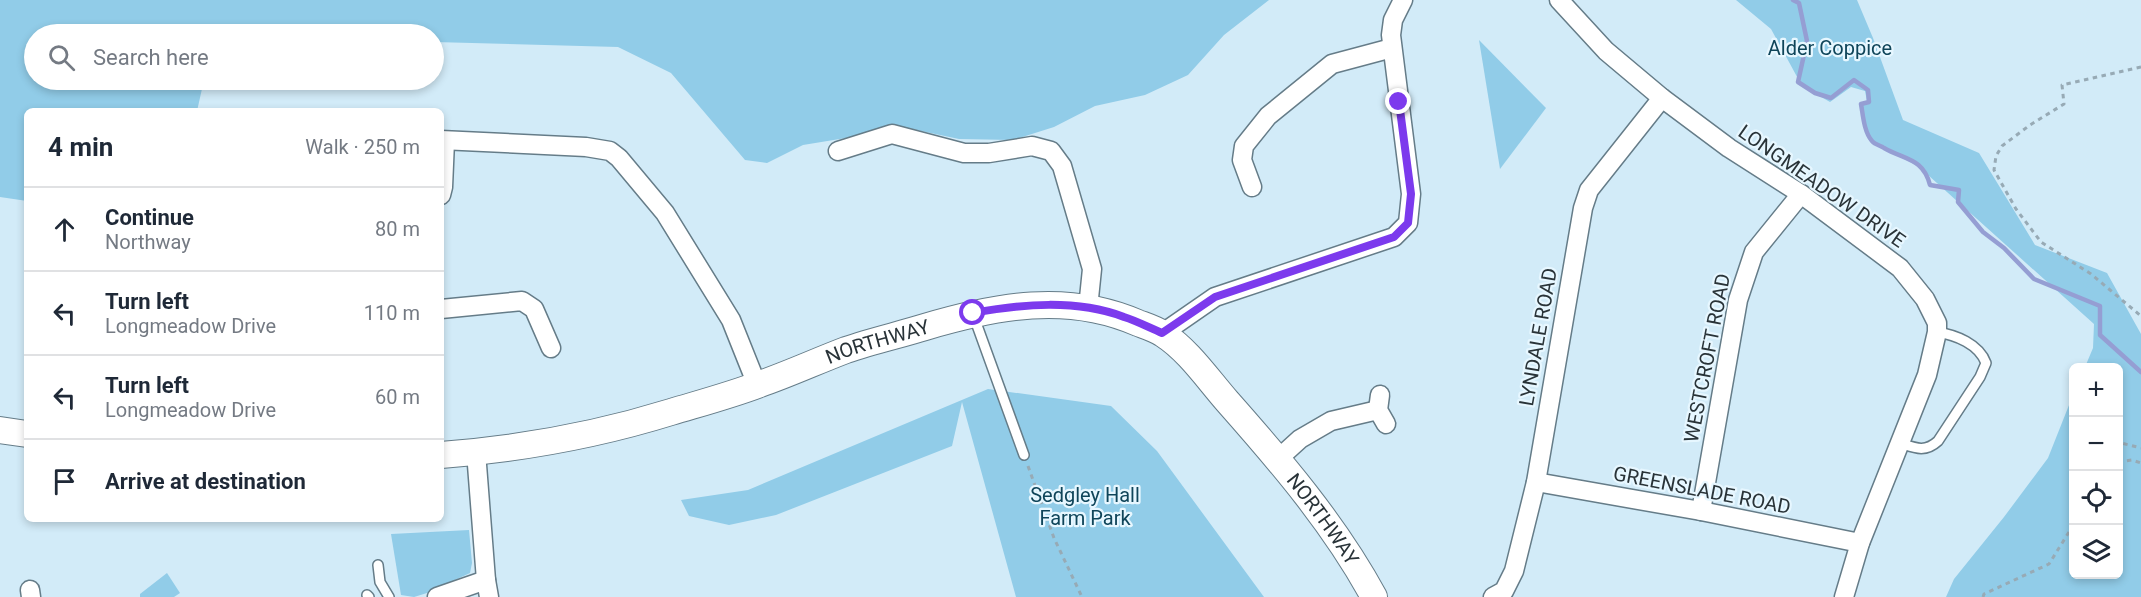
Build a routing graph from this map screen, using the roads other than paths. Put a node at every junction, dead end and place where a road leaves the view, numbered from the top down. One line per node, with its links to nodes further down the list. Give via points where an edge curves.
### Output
1 (1403, 0): 3 (street, via 1390,35)
2 (1559, 0): 4 (street, LONGMEADOW DRIVE, via 1606,51)
3 (1392, 48): 7 (street, via 1332,64 1268,116 1244,147 1242,160); 13 (street, via 1411,194 1408,223 1394,237 1215,297)
4 (1662, 98): 8 (street, LONGMEADOW DRIVE); 24 (street, LYNDALE ROAD, via 1589,190)
5 (444, 140): 15 (street, via 586,147 610,151 619,158 665,213 730,320)
6 (838, 151): 9 (street, via 892,134 964,153 1032,146 1051,151 1062,166 1092,269)
7 (1252, 187)
8 (1801, 194): 12 (street, LONGMEADOW DRIVE, via 1900,268 1925,299 1937,323); 25 (street, WESTCROFT ROAD, via 1754,252 1738,300)
9 (1088, 308): 11 (street, NORTHWAY, via 1008,306); 13 (street, NORTHWAY, via 1122,316)
10 (444, 309): 14 (street, via 522,302 534,309)
11 (973, 313): 15 (street, NORTHWAY, via 848,349); 22 (lane)
12 (1937, 332): 19 (street, via 1927,375); 19 (lane, via 1952,334 1969,344 1983,355 1986,363 1938,441 1921,450)
13 (1162, 333): 23 (street, NORTHWAY, via 1186,354)
14 (551, 348)
15 (757, 385): 20 (street, NORTHWAY, via 597,432)
16 (1381, 410): 23 (street, via 1331,421 1300,439)
17 (0, 430): 18 (street)
18 (24, 434)
19 (1900, 443): 26 (street)
20 (476, 452): 21 (street, NORTHWAY); 28 (street)
21 (444, 454)
22 (1024, 455)
23 (1278, 459): 31 (street, NORTHWAY, via 1326,521)
24 (1536, 483): 25 (street, GREENSLADE ROAD); 32 (street, LYNDALE ROAD, via 1514,571 1504,591)
25 (1701, 511): 26 (street, GREENSLADE ROAD)
26 (1860, 543): 33 (street)
27 (378, 565): 29 (lane, via 380,582)
28 (487, 588): 30 (street)
29 (389, 597)
30 (437, 597)
31 (1374, 597)
32 (1493, 597)
33 (1844, 597)

